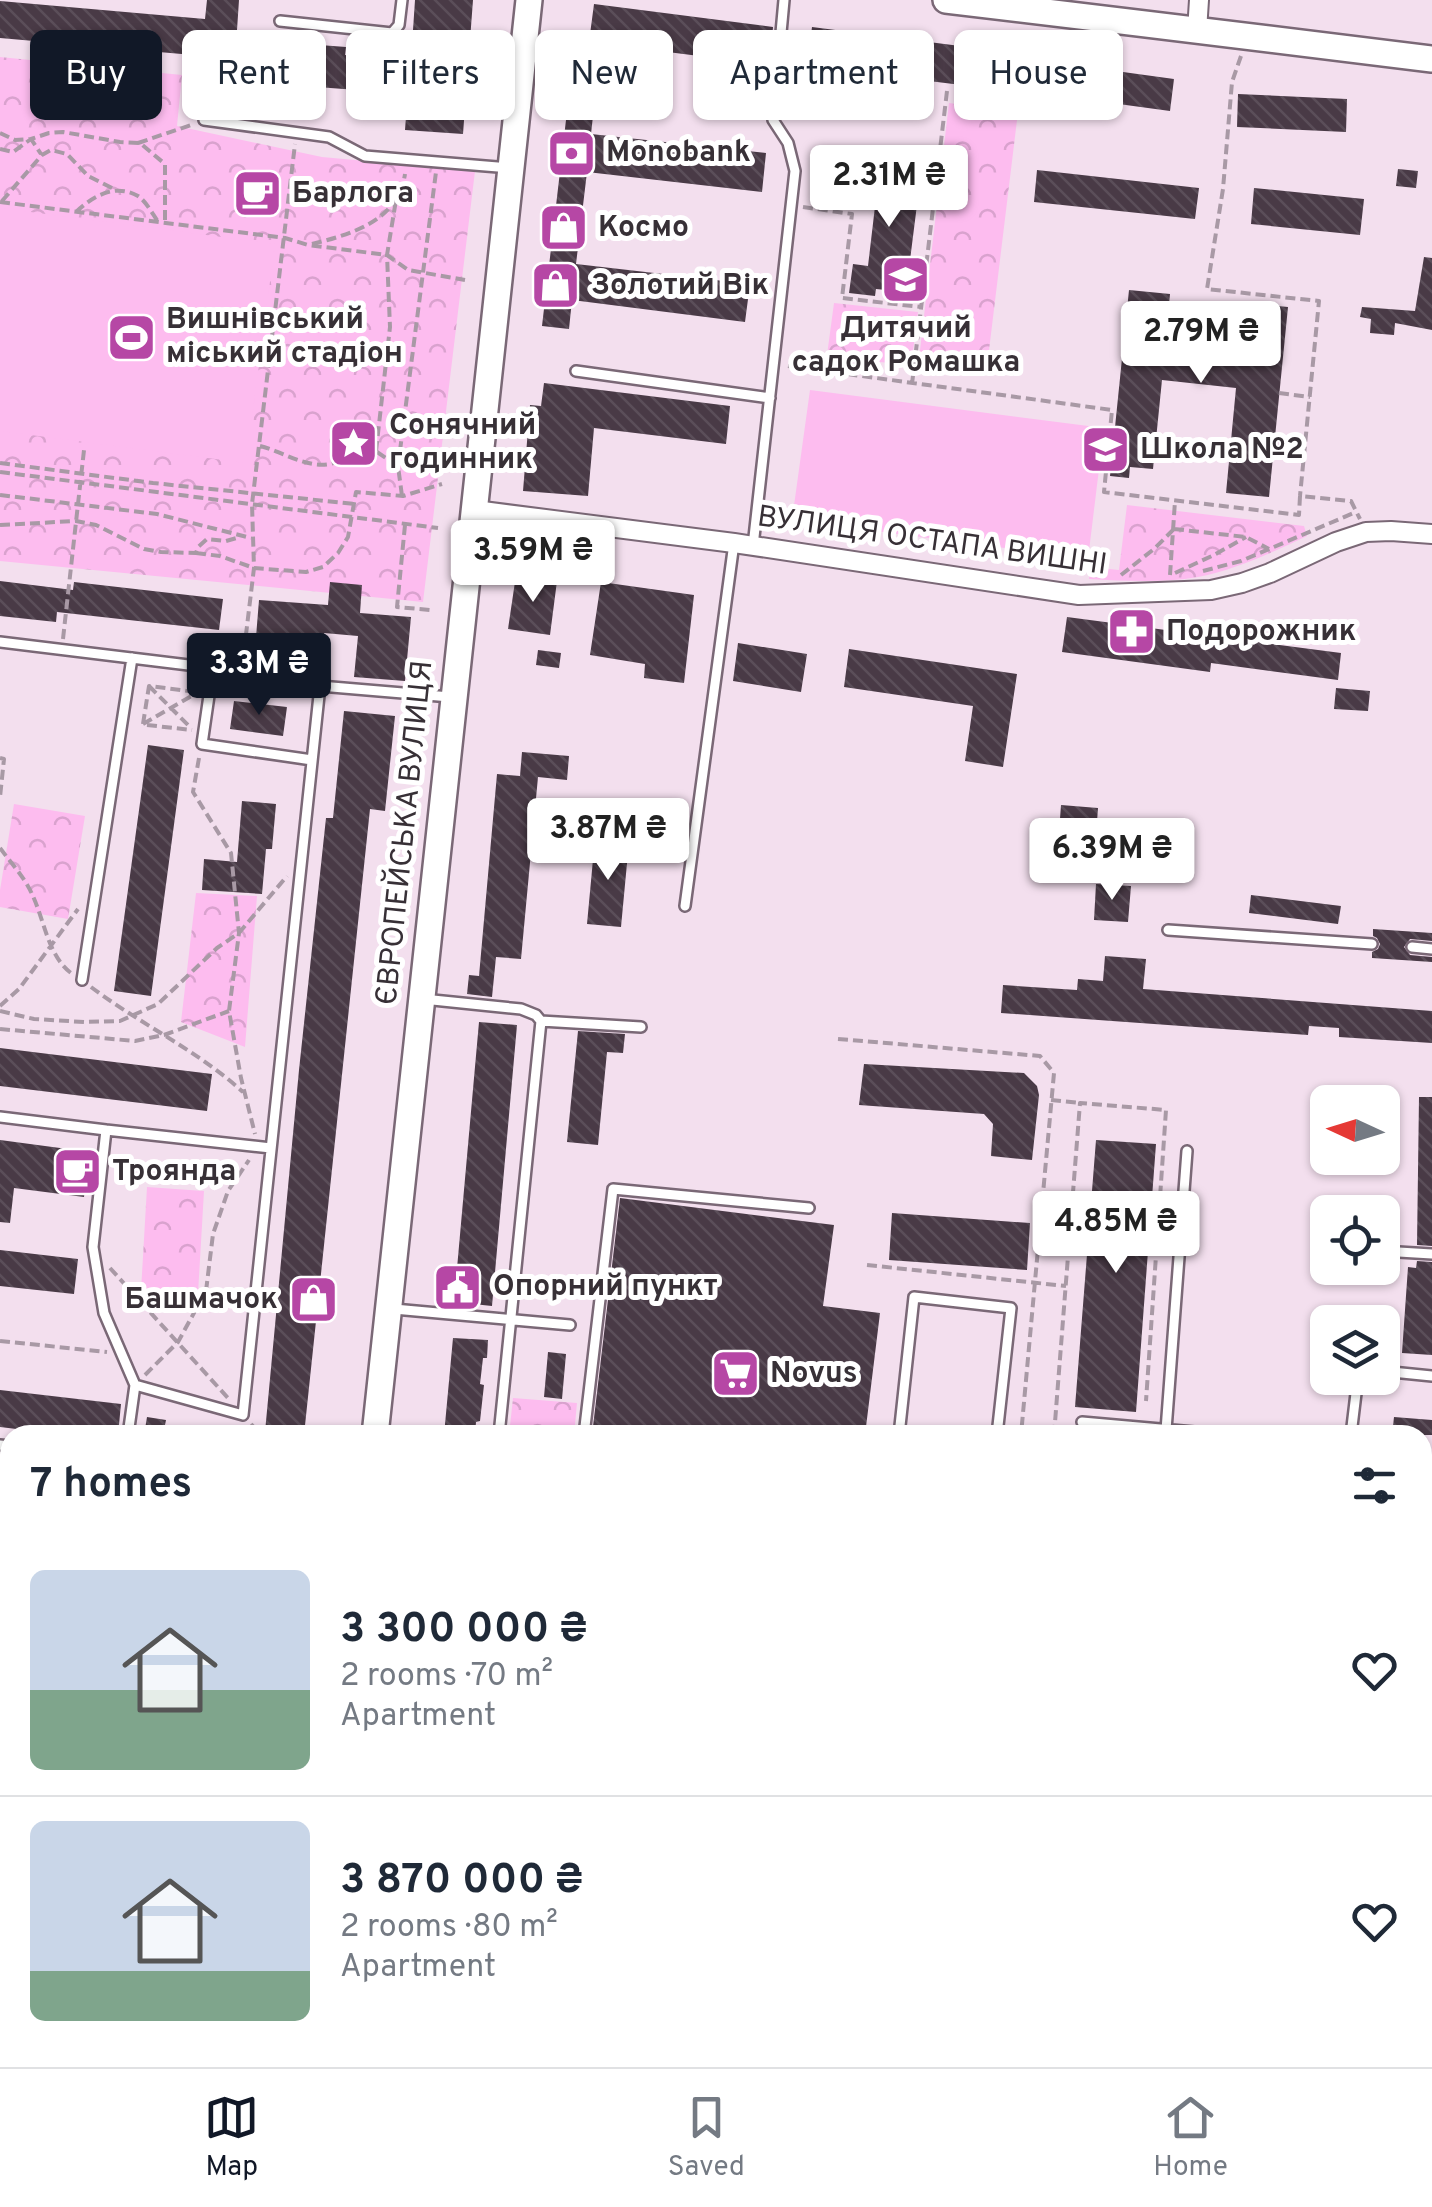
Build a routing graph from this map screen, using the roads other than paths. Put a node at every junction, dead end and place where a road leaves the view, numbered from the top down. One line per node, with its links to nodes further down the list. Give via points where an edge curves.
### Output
1 (402, 0): 6 (lane, via 400,25 392,32)
2 (529, 0): 10 (street, ЄВРОПЕЙСЬКА ВУЛИЦЯ)
3 (784, 0): 12 (lane, via 774,120 795,171)
4 (1199, 0): 7 (street)
5 (956, 1): 7 (street)
6 (280, 21)
7 (1196, 31): 8 (street)
8 (1432, 60)
9 (204, 120): 10 (lane, via 329,137 365,156)
10 (511, 168): 13 (street, ЄВРОПЕЙСЬКА ВУЛИЦЯ)
11 (576, 371): 12 (lane)
12 (770, 398): 15 (lane)
13 (475, 510): 15 (street, ВУЛИЦЯ ОСТАПА ВИШНІ); 20 (street, ЄВРОПЕЙСЬКА ВУЛИЦЯ)
14 (1432, 534): 15 (street, ВУЛИЦЯ ОСТАПА ВИШНІ, via 1366,532 1242,583 1147,594 1079,594)
15 (744, 545): 22 (lane)
16 (0, 642): 17 (lane)
17 (132, 658): 18 (lane); 27 (lane)
18 (213, 668): 19 (lane, via 304,675); 21 (lane, via 202,744)
19 (320, 686): 20 (lane); 21 (lane)
20 (453, 697): 28 (street, ЄВРОПЕЙСЬКА ВУЛИЦЯ)
21 (312, 760): 33 (lane)
22 (685, 906)
23 (1168, 930): 24 (lane)
24 (1372, 944)
25 (1412, 947): 26 (lane)
26 (1432, 948)
27 (82, 980)
28 (421, 998): 29 (lane, via 522,1010); 38 (street, ЄВРОПЕЙСЬКА ВУЛИЦЯ)
29 (541, 1020): 30 (lane); 39 (lane)
30 (642, 1028)
31 (0, 1117): 32 (lane)
32 (106, 1130): 33 (lane); 43 (lane, via 94,1247 104,1313)
33 (272, 1148): 43 (lane, via 243,1415)
34 (1186, 1151): 53 (lane)
35 (809, 1208): 49 (lane, via 613,1189)
36 (1400, 1251): 37 (lane)
37 (1432, 1254)
38 (388, 1309): 39 (lane); 47 (street, ЄВРОПЕЙСЬКА ВУЛИЦЯ)
39 (510, 1320): 40 (lane); 48 (lane)
40 (570, 1325)
41 (1400, 1373): 42 (lane)
42 (1432, 1376)
43 (135, 1385): 46 (lane)
44 (1356, 1395): 54 (lane)
45 (1082, 1422): 52 (lane)
46 (129, 1425)
47 (376, 1425)
48 (500, 1425)
49 (585, 1425)
50 (899, 1425): 51 (lane, via 914,1297 1011,1308)
51 (998, 1425)
52 (1114, 1425)
53 (1166, 1425)
54 (1353, 1425)

